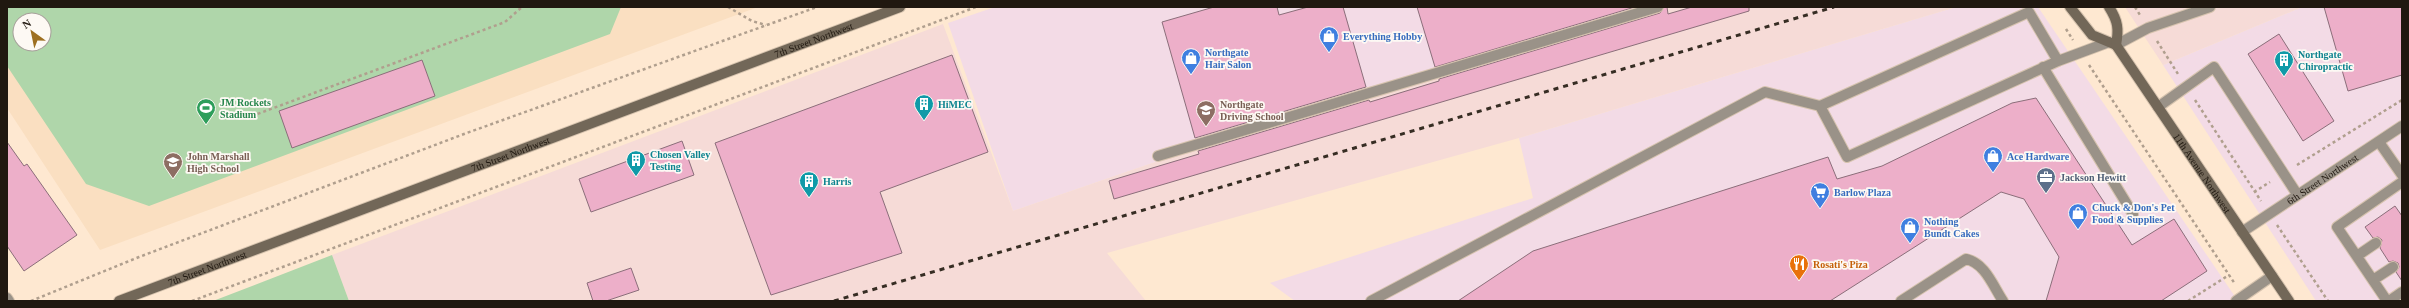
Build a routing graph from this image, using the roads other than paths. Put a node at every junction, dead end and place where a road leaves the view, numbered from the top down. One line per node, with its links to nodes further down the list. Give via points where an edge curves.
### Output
1 (900, 7): 27 (main road, 7th Street Northwest)
2 (1658, 7): 13 (street)
3 (2070, 7): 6 (main road, via 2092,36)
4 (2109, 7): 6 (main road, via 2119,29)
5 (2210, 7): 6 (street, via 2148,28)
6 (2113, 44): 7 (street); 10 (main road, 11th Avenue Northwest)
7 (2058, 61): 8 (street); 9 (street, via 2029,12)
8 (2043, 67): 9 (street, via 1847,157); 17 (street)
9 (1820, 106): 28 (street, via 1766,92)
10 (2158, 107): 16 (street, via 2214,67); 18 (main road, 11th Avenue Northwest)
11 (2402, 126): 12 (street, 6th Street Northwest)
12 (2379, 142): 14 (street); 16 (street, 6th Street Northwest)
13 (1158, 156)
14 (2402, 175)
15 (2402, 182): 20 (street, via 2337,227)
16 (2297, 194): 18 (street, 6th Street Northwest)
17 (2133, 214)
18 (2242, 232): 22 (main road, 11th Avenue Northwest)
19 (2376, 243): 20 (street)
20 (2357, 256): 23 (street)
21 (2393, 267): 23 (street)
22 (2272, 276): 31 (street); 32 (main road, 11th Avenue Northwest)
23 (2373, 280): 33 (street)
24 (2402, 292): 33 (street)
25 (7, 298): 26 (street)
26 (9, 301)
27 (119, 301)
28 (1371, 301)
29 (1901, 301): 30 (street, via 1966,260 1975,261 1981,267)
30 (2003, 301)
31 (2236, 301)
32 (2289, 301)
33 (2388, 301)

